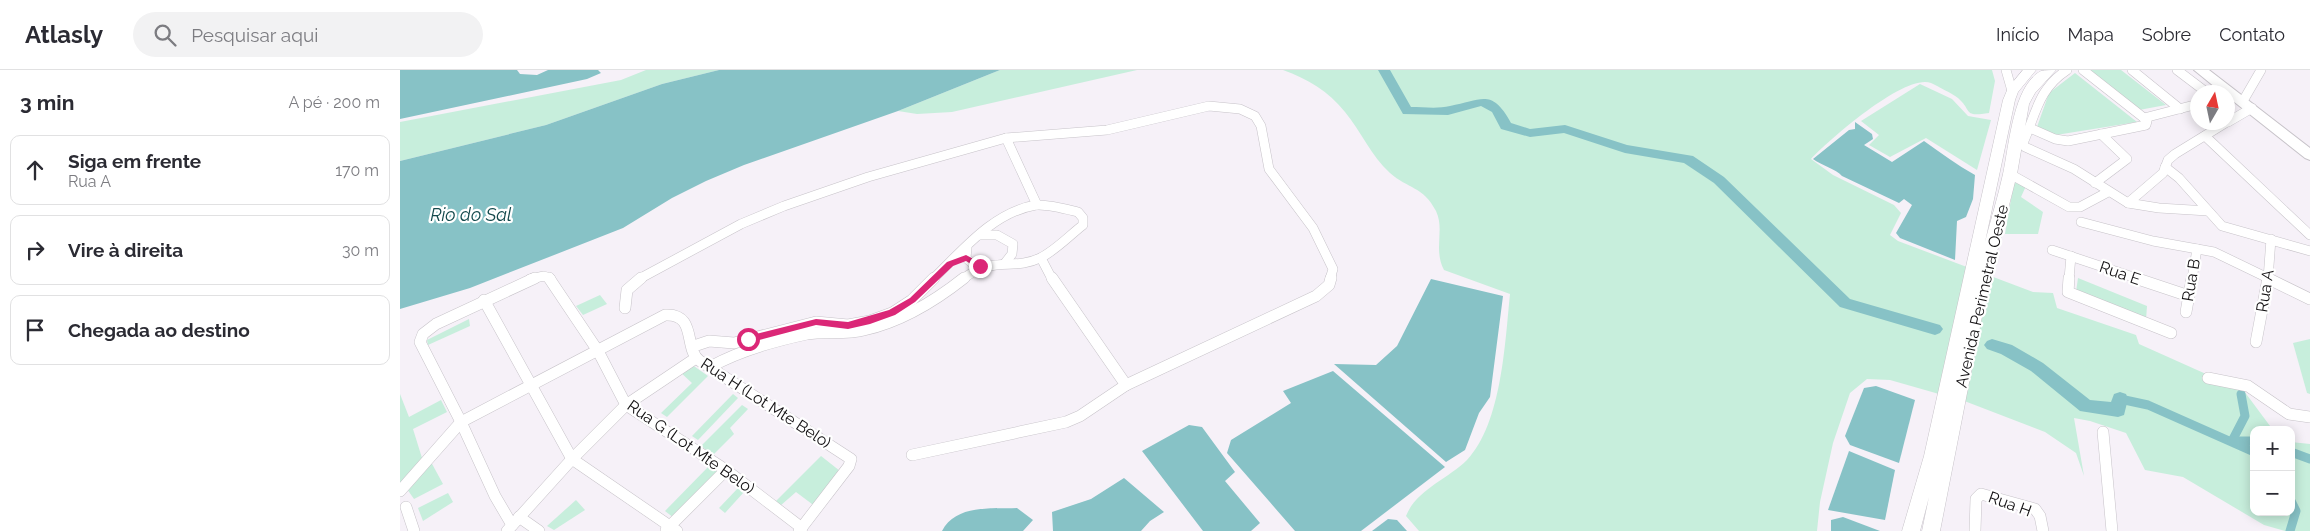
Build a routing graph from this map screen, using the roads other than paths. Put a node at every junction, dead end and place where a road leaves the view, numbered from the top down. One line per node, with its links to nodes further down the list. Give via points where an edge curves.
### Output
1 (2006, 70): 11 (street)
2 (2030, 70): 11 (main road, Avenida Perimetral Oeste)
3 (2050, 70): 24 (main road, Avenida Perimetral Oeste, via 2029,92 2023,104)
4 (2067, 70): 17 (street, via 2046,87 2035,107)
5 (2083, 70): 16 (street)
6 (2132, 70): 14 (street)
7 (2177, 70): 10 (street)
8 (2201, 70): 12 (main road)
9 (2261, 70): 12 (street)
10 (2197, 85)
11 (2012, 91): 73 (main road, Avenida Perimetral Oeste, via 1932,456)
12 (2247, 105): 15 (street); 22 (main road)
13 (2190, 106): 14 (street)
14 (2180, 109): 16 (street)
15 (2235, 115)
16 (2144, 118): 19 (street, via 2146,125)
17 (2030, 128): 19 (street, via 2062,140); 25 (street, via 2023,143 2026,147)
18 (2214, 130): 20 (street)
19 (2101, 134): 25 (street, via 2127,159)
20 (2205, 136): 23 (street, via 2175,154); 32 (street)
21 (1006, 138): 28 (street); 45 (street, via 868,177 741,224 642,277 628,290); 56 (street, via 1107,130 1209,106 1240,109 1255,116 1261,126 1269,169 1318,236 1334,269 1329,284 1316,296)
22 (2309, 154)
23 (2165, 167): 27 (street); 29 (street)
24 (2010, 174): 26 (street, via 2072,208); 74 (main road, Avenida Perimetral Oeste, via 1980,291)
25 (2095, 183): 26 (street)
26 (2108, 192): 27 (street)
27 (2128, 203): 29 (street)
28 (1037, 205): 31 (street, via 1007,214); 38 (street, via 1078,212 1083,218 1083,225 1078,230)
29 (2208, 211): 33 (street, via 2222,226)
30 (2081, 222): 34 (street)
31 (978, 236): 39 (street); 40 (street, via 993,234 1013,244 1012,254)
32 (2310, 236)
33 (2271, 239): 36 (street); 41 (street, Rua A)
34 (2197, 249): 41 (street, via 2226,256); 42 (street, Rua B)
35 (2052, 250): 37 (street, Rua E)
36 (2310, 252)
37 (2071, 256): 42 (street, Rua E); 47 (street, via 2068,292)
38 (1041, 258): 40 (street); 56 (street, via 1046,270)
39 (969, 260): 40 (street, via 985,267); 49 (street, via 950,264 912,300 892,313 870,321 848,325 816,322); 52 (street, via 939,298 883,325 862,332 808,334)
40 (1005, 263)
41 (2268, 280): 43 (street); 48 (street, Rua A)
42 (2189, 296): 46 (street, Rua B)
43 (2310, 299)
44 (484, 300): 51 (street, Rua G (Lot Mte Belo), via 541,276 550,279); 57 (street); 60 (street, via 423,334 421,346)
45 (625, 308)
46 (2186, 312)
47 (2171, 333)
48 (2256, 342)
49 (724, 343): 50 (street, via 709,341); 52 (street)
50 (694, 346): 51 (street, via 682,319 676,314 665,315); 53 (street, Rua H (Lot Mte Belo))
51 (598, 351): 57 (street); 58 (street, Rua G (Lot Mte Belo))
52 (730, 356): 54 (street)
53 (696, 358): 54 (street, Rua H (Lot Mte Belo)); 58 (street)
54 (710, 367): 70 (street, Rua H (Lot Mte Belo), via 851,459)
55 (2208, 378): 59 (street, via 2248,386 2289,414)
56 (1126, 384): 62 (street, via 1066,422)
57 (531, 386): 60 (street); 63 (street)
58 (626, 405): 63 (street); 64 (street, Rua G (Lot Mte Belo))
59 (2310, 417)
60 (461, 422): 65 (street); 67 (street, via 495,496)
61 (2103, 432): 76 (street)
62 (912, 455)
63 (572, 459): 67 (street); 69 (street)
64 (726, 470): 69 (street); 70 (street, Rua G (Lot Mte Belo))
65 (400, 491)
66 (406, 507): 71 (street)
67 (512, 524): 72 (street)
68 (2042, 528): 75 (street, Rua H, via 2040,516 2033,509 1981,494 1976,499)
69 (671, 529)
70 (800, 530)
71 (414, 531)
72 (539, 531)
73 (1911, 531)
74 (1932, 531)
75 (1975, 531)
76 (2112, 531)

